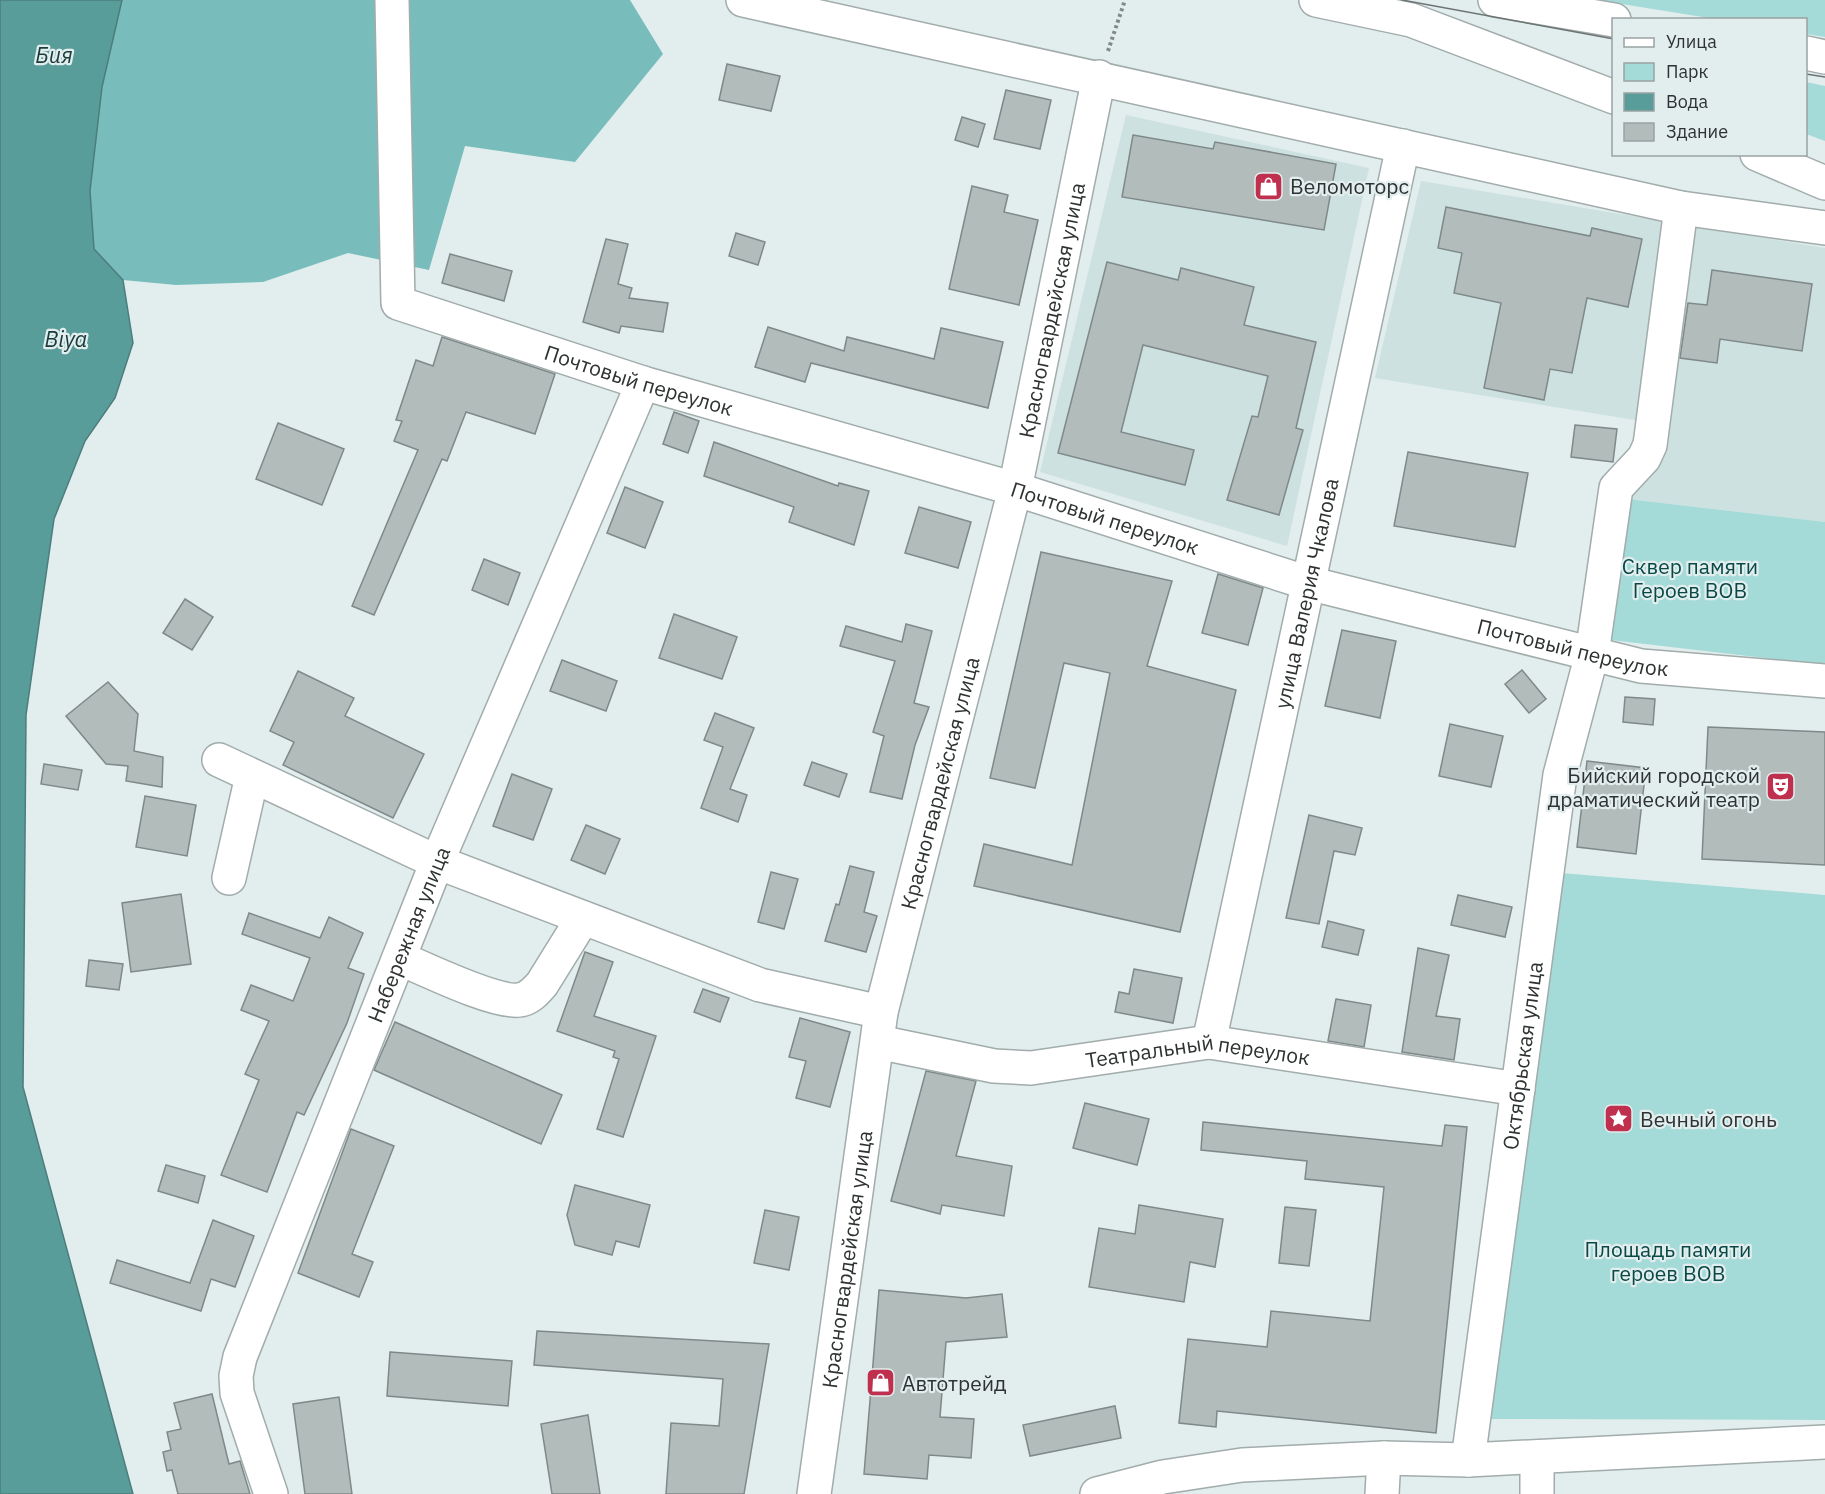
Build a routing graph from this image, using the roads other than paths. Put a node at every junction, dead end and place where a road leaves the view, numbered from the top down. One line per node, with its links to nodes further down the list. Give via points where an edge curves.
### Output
1 (392, 0): 15 (street, Почтовый переулок, via 398,303)
2 (743, 0): 8 (street)
3 (1316, 0): 9 (street, via 1411,20)
4 (1495, 0): 5 (street)
5 (1612, 20)
6 (1807, 54): 7 (street)
7 (1825, 57)
8 (1099, 77): 10 (street); 16 (street, Красногвардейская улица)
9 (1612, 96)
10 (1403, 146): 13 (street); 17 (street, улица Валерия Чкалова)
11 (1762, 156): 12 (street)
12 (1825, 183)
13 (1681, 208): 14 (street); 18 (street, Октябрьская улица, via 1650,445 1644,458 1616,488)
14 (1825, 228)
15 (643, 383): 16 (street, Почтовый переулок); 22 (street, Набережная улица)
16 (1015, 489): 17 (street, Почтовый переулок); 26 (street, Красногвардейская улица)
17 (1308, 583): 18 (street, Почтовый переулок); 27 (street, улица Валерия Чкалова)
18 (1592, 654): 19 (street, Почтовый переулок, via 1641,666); 28 (street, Октябрьская улица, via 1560,775)
19 (1825, 681)
20 (219, 760): 21 (street, Театральный переулок)
21 (252, 776): 22 (street, Театральный переулок); 23 (street)
22 (437, 862): 24 (street, Театральный переулок); 25 (street, Набережная улица)
23 (229, 878)
24 (584, 918): 25 (street, via 542,984 521,1000 489,994); 26 (street, Театральный переулок)
25 (399, 958): 34 (street, Набережная улица, via 240,1357 237,1393)
26 (879, 1027): 27 (street, Театральный переулок, via 994,1066 1030,1068); 35 (street, Красногвардейская улица)
27 (1209, 1042): 28 (street, Театральный переулок)
28 (1518, 1089): 32 (street, Октябрьская улица)
29 (1825, 1442): 30 (street)
30 (1537, 1457): 32 (street); 38 (street)
31 (1384, 1458): 32 (street); 33 (street, via 1242,1465); 37 (street)
32 (1468, 1460)
33 (1187, 1484): 36 (street)
34 (271, 1494)
35 (814, 1494)
36 (1097, 1494)
37 (1382, 1494)
38 (1537, 1494)

